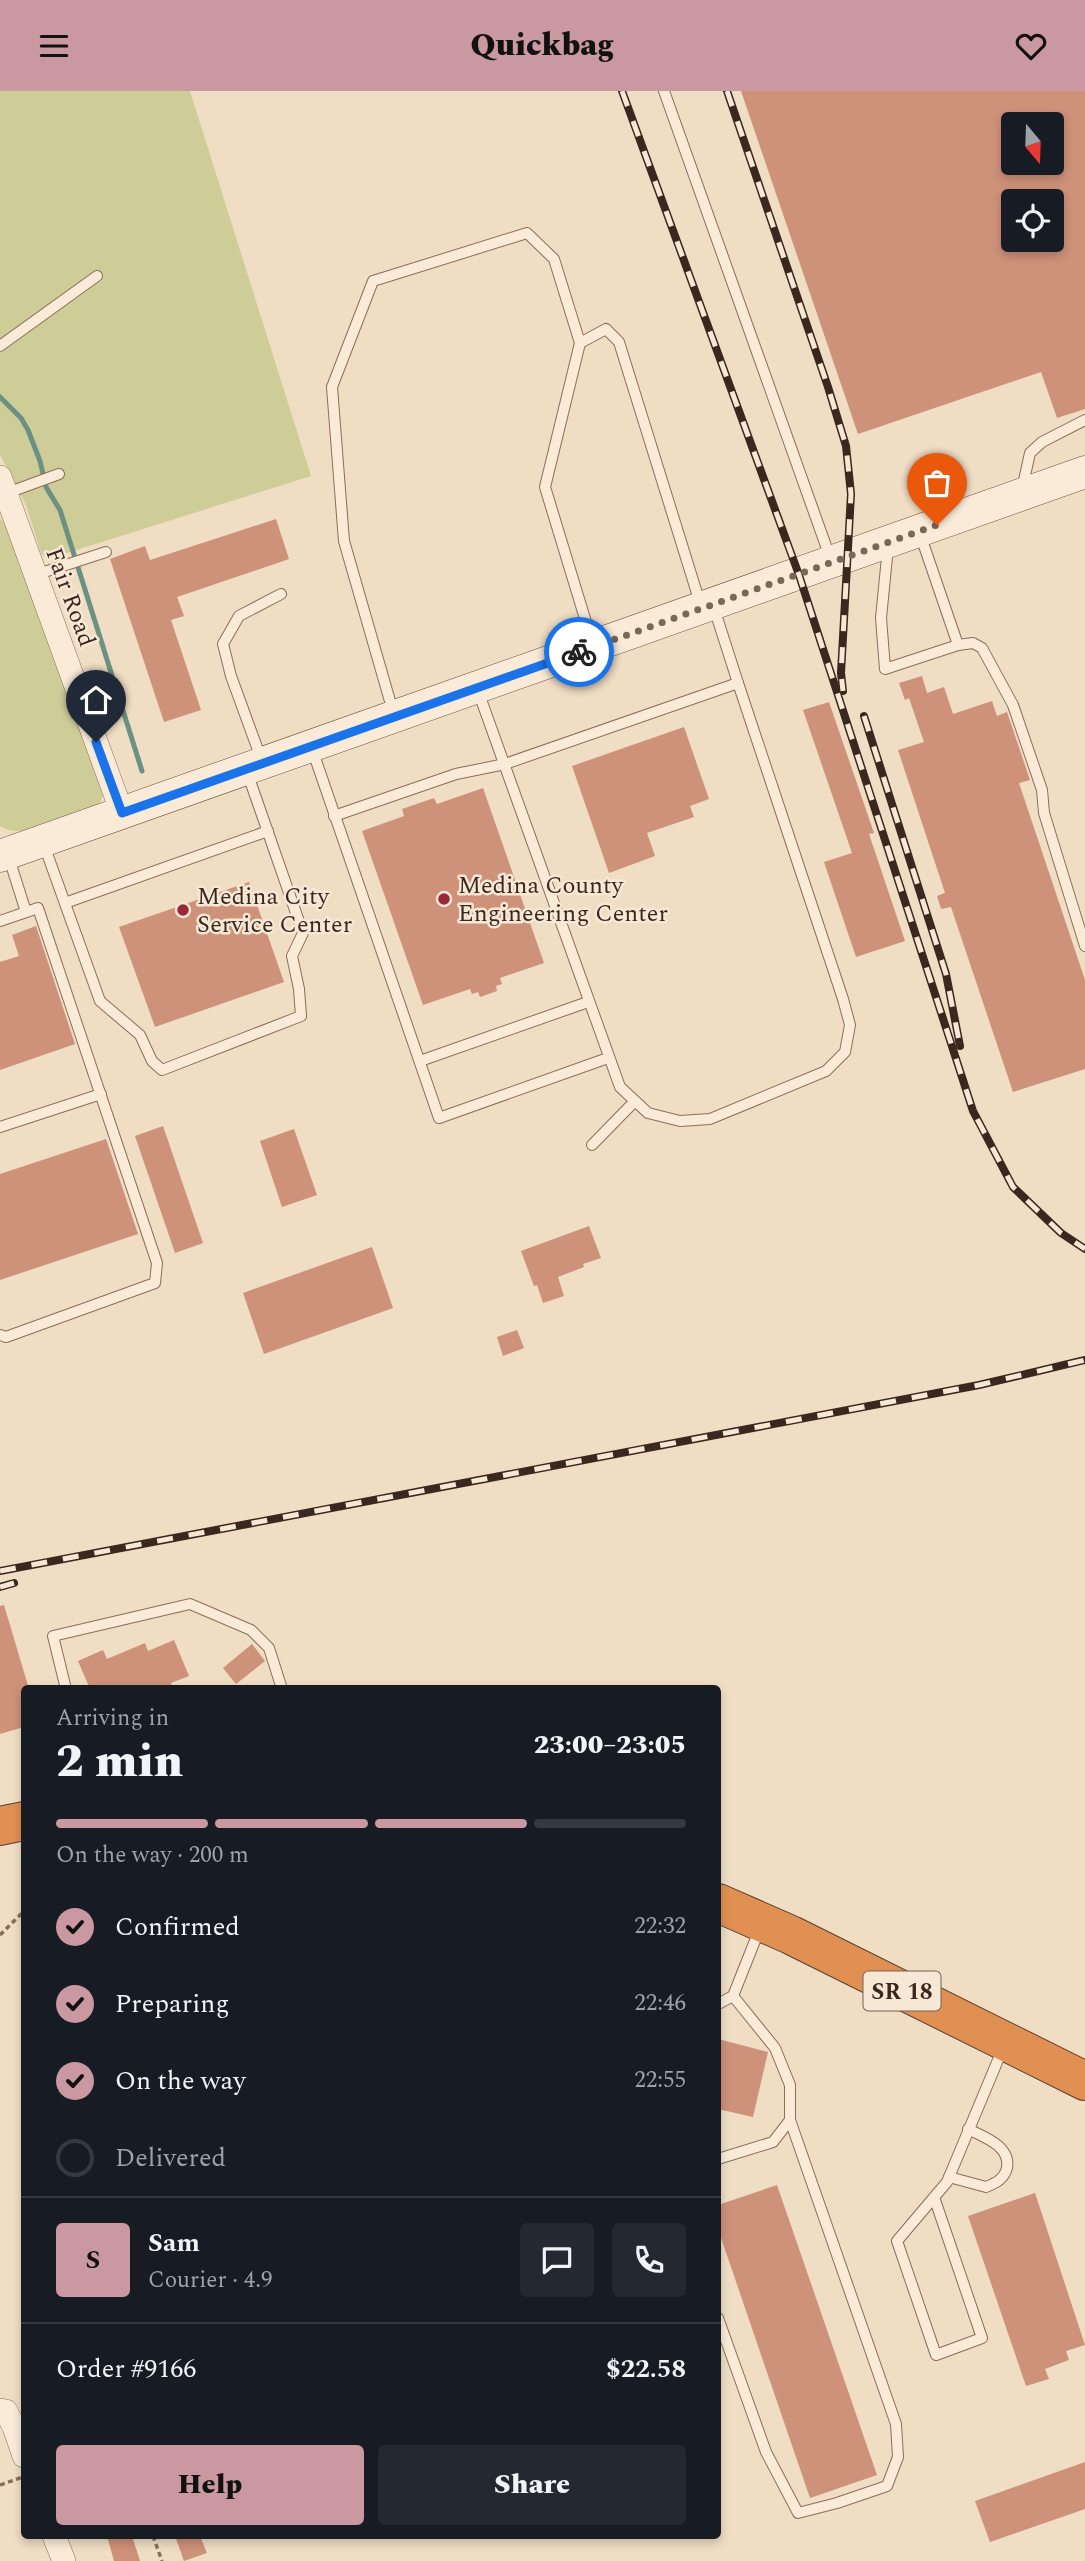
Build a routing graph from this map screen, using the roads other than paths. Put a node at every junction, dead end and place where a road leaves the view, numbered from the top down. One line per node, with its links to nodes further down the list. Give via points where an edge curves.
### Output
1 (664, 91): 13 (lane)
2 (97, 277): 4 (lane)
3 (580, 343): 16 (lane, via 606,329 620,342); 18 (lane, via 544,487); 21 (lane, via 554,259 527,233 373,281 332,387 344,541)
4 (0, 346)
5 (1085, 420): 9 (lane, via 1030,453)
6 (1085, 473): 9 (street)
7 (59, 474): 8 (lane)
8 (2, 488): 14 (street, Fair Road)
9 (1020, 495): 10 (street)
10 (919, 532): 11 (street); 17 (lane)
11 (888, 542): 13 (street); 17 (lane, via 881,618 885,669)
12 (106, 552): 14 (lane)
13 (832, 563): 16 (street)
14 (35, 575): 25 (street, Fair Road)
15 (281, 594): 24 (lane, via 239,616 223,644)
16 (707, 607): 18 (street); 19 (lane)
17 (958, 645): 33 (lane, via 972,643 982,648 1013,705)
18 (594, 647): 20 (street)
19 (738, 683): 23 (lane); 38 (lane, via 844,999 850,1025 845,1052 825,1071 710,1119 680,1121 648,1113)
20 (477, 688): 21 (street); 23 (lane)
21 (395, 717): 22 (street)
22 (311, 747): 24 (street); 26 (lane)
23 (505, 764): 26 (lane, via 456,774); 34 (lane)
24 (254, 767): 25 (street); 27 (lane)
25 (122, 813): 28 (street)
26 (334, 815): 36 (lane)
27 (268, 831): 30 (lane); 30 (lane, via 303,933 292,956 301,1016 162,1070 152,1062 140,1035 100,1000)
28 (43, 841): 29 (street); 30 (lane)
29 (4, 855): 31 (lane)
30 (65, 903)
31 (26, 912): 32 (lane); 37 (lane, via 38,908)
32 (0, 921)
33 (1085, 946)
34 (588, 1002): 35 (lane); 36 (lane)
35 (608, 1058): 36 (lane, via 439,1118); 38 (lane, via 620,1087)
36 (420, 1061)
37 (101, 1094): 39 (lane); 41 (lane, via 157,1263 155,1283 6,1337)
38 (635, 1101): 40 (lane)
39 (0, 1127)
40 (592, 1145)
41 (0, 1335)
42 (65, 1685): 43 (lane, via 53,1636 190,1604 251,1630 269,1648)
43 (281, 1685)
44 (21, 1822): 45 (highway)
45 (0, 1826)
46 (721, 1904): 47 (highway, SR 18)
47 (762, 1922): 48 (lane); 50 (highway, SR 18)
48 (733, 1996): 49 (lane); 52 (lane, via 775,2048 790,2085)
49 (721, 2002)
50 (1006, 2042): 51 (highway, SR 18); 53 (lane)
51 (1085, 2081)
52 (790, 2120): 54 (lane, via 773,2142); 57 (lane, via 896,2424 898,2457 887,2486 798,2513 766,2452)
53 (968, 2129): 55 (lane); 55 (lane, via 1001,2149 1007,2158 1005,2173 986,2187)
54 (721, 2158)
55 (949, 2177): 56 (lane)
56 (934, 2197): 56 (lane, via 897,2242 936,2355 982,2338)
57 (721, 2326)
58 (0, 2410): 59 (street, via 6,2411)
59 (21, 2446)
60 (55, 2539): 61 (street)
61 (64, 2561)

